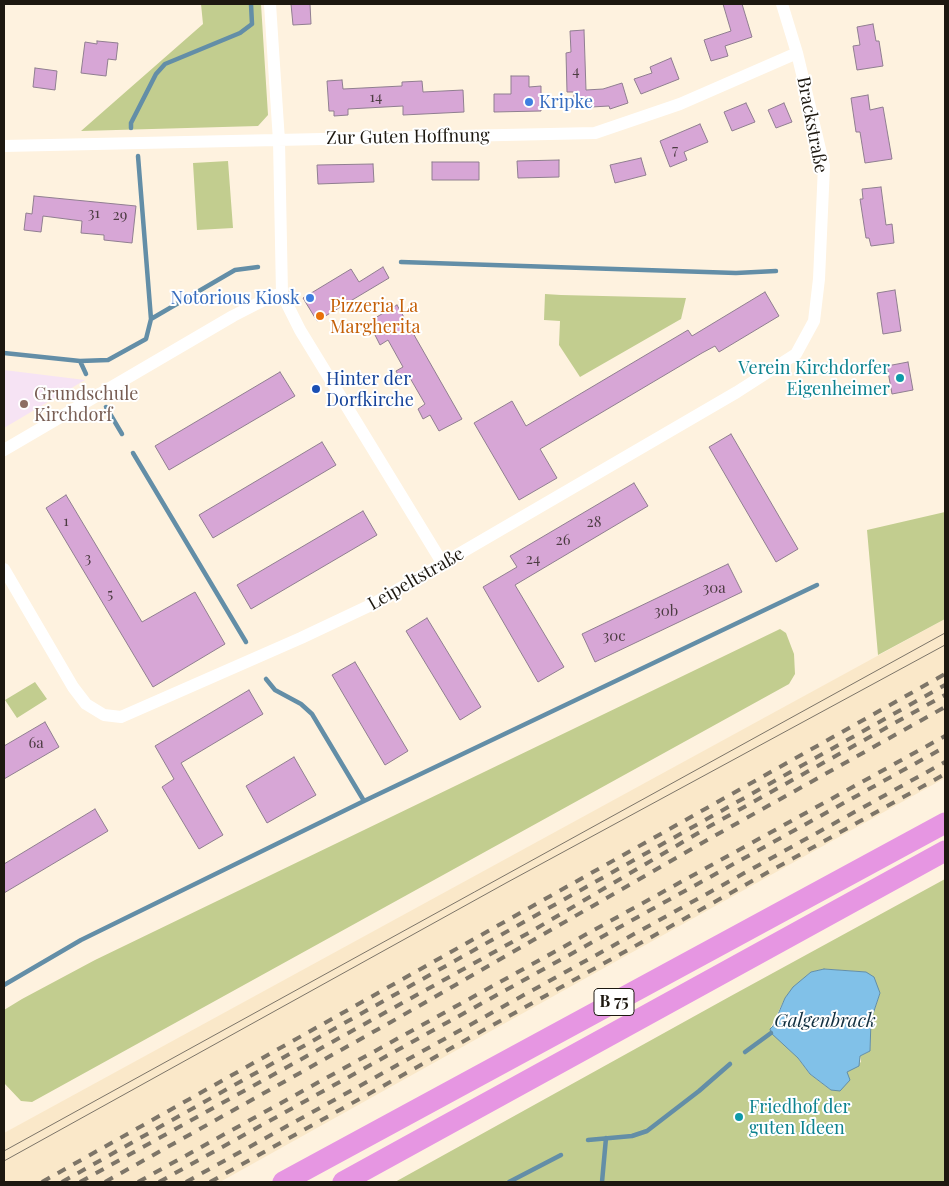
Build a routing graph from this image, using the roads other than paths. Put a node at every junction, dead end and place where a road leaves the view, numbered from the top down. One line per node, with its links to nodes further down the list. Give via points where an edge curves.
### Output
1 (270, 4): 4 (street)
2 (782, 4): 3 (street, Brackstraße)
3 (797, 53): 4 (street, Zur Guten Hoffnung, via 680,104 595,132); 6 (street, Brackstraße, via 824,166)
4 (279, 141): 5 (street, Zur Guten Hoffnung); 7 (street)
5 (4, 146)
6 (819, 279): 9 (street, Leipeltstraße, via 814,321 796,354)
7 (282, 294): 8 (street, via 233,316); 9 (street, via 300,330)
8 (4, 450)
9 (444, 564): 10 (street, Leipeltstraße, via 373,604 121,717 104,715 86,704)
10 (4, 569)
11 (945, 822): 13 (highway, B 75)
12 (945, 852): 14 (highway, B 75)
13 (283, 1182)
14 (343, 1182)

